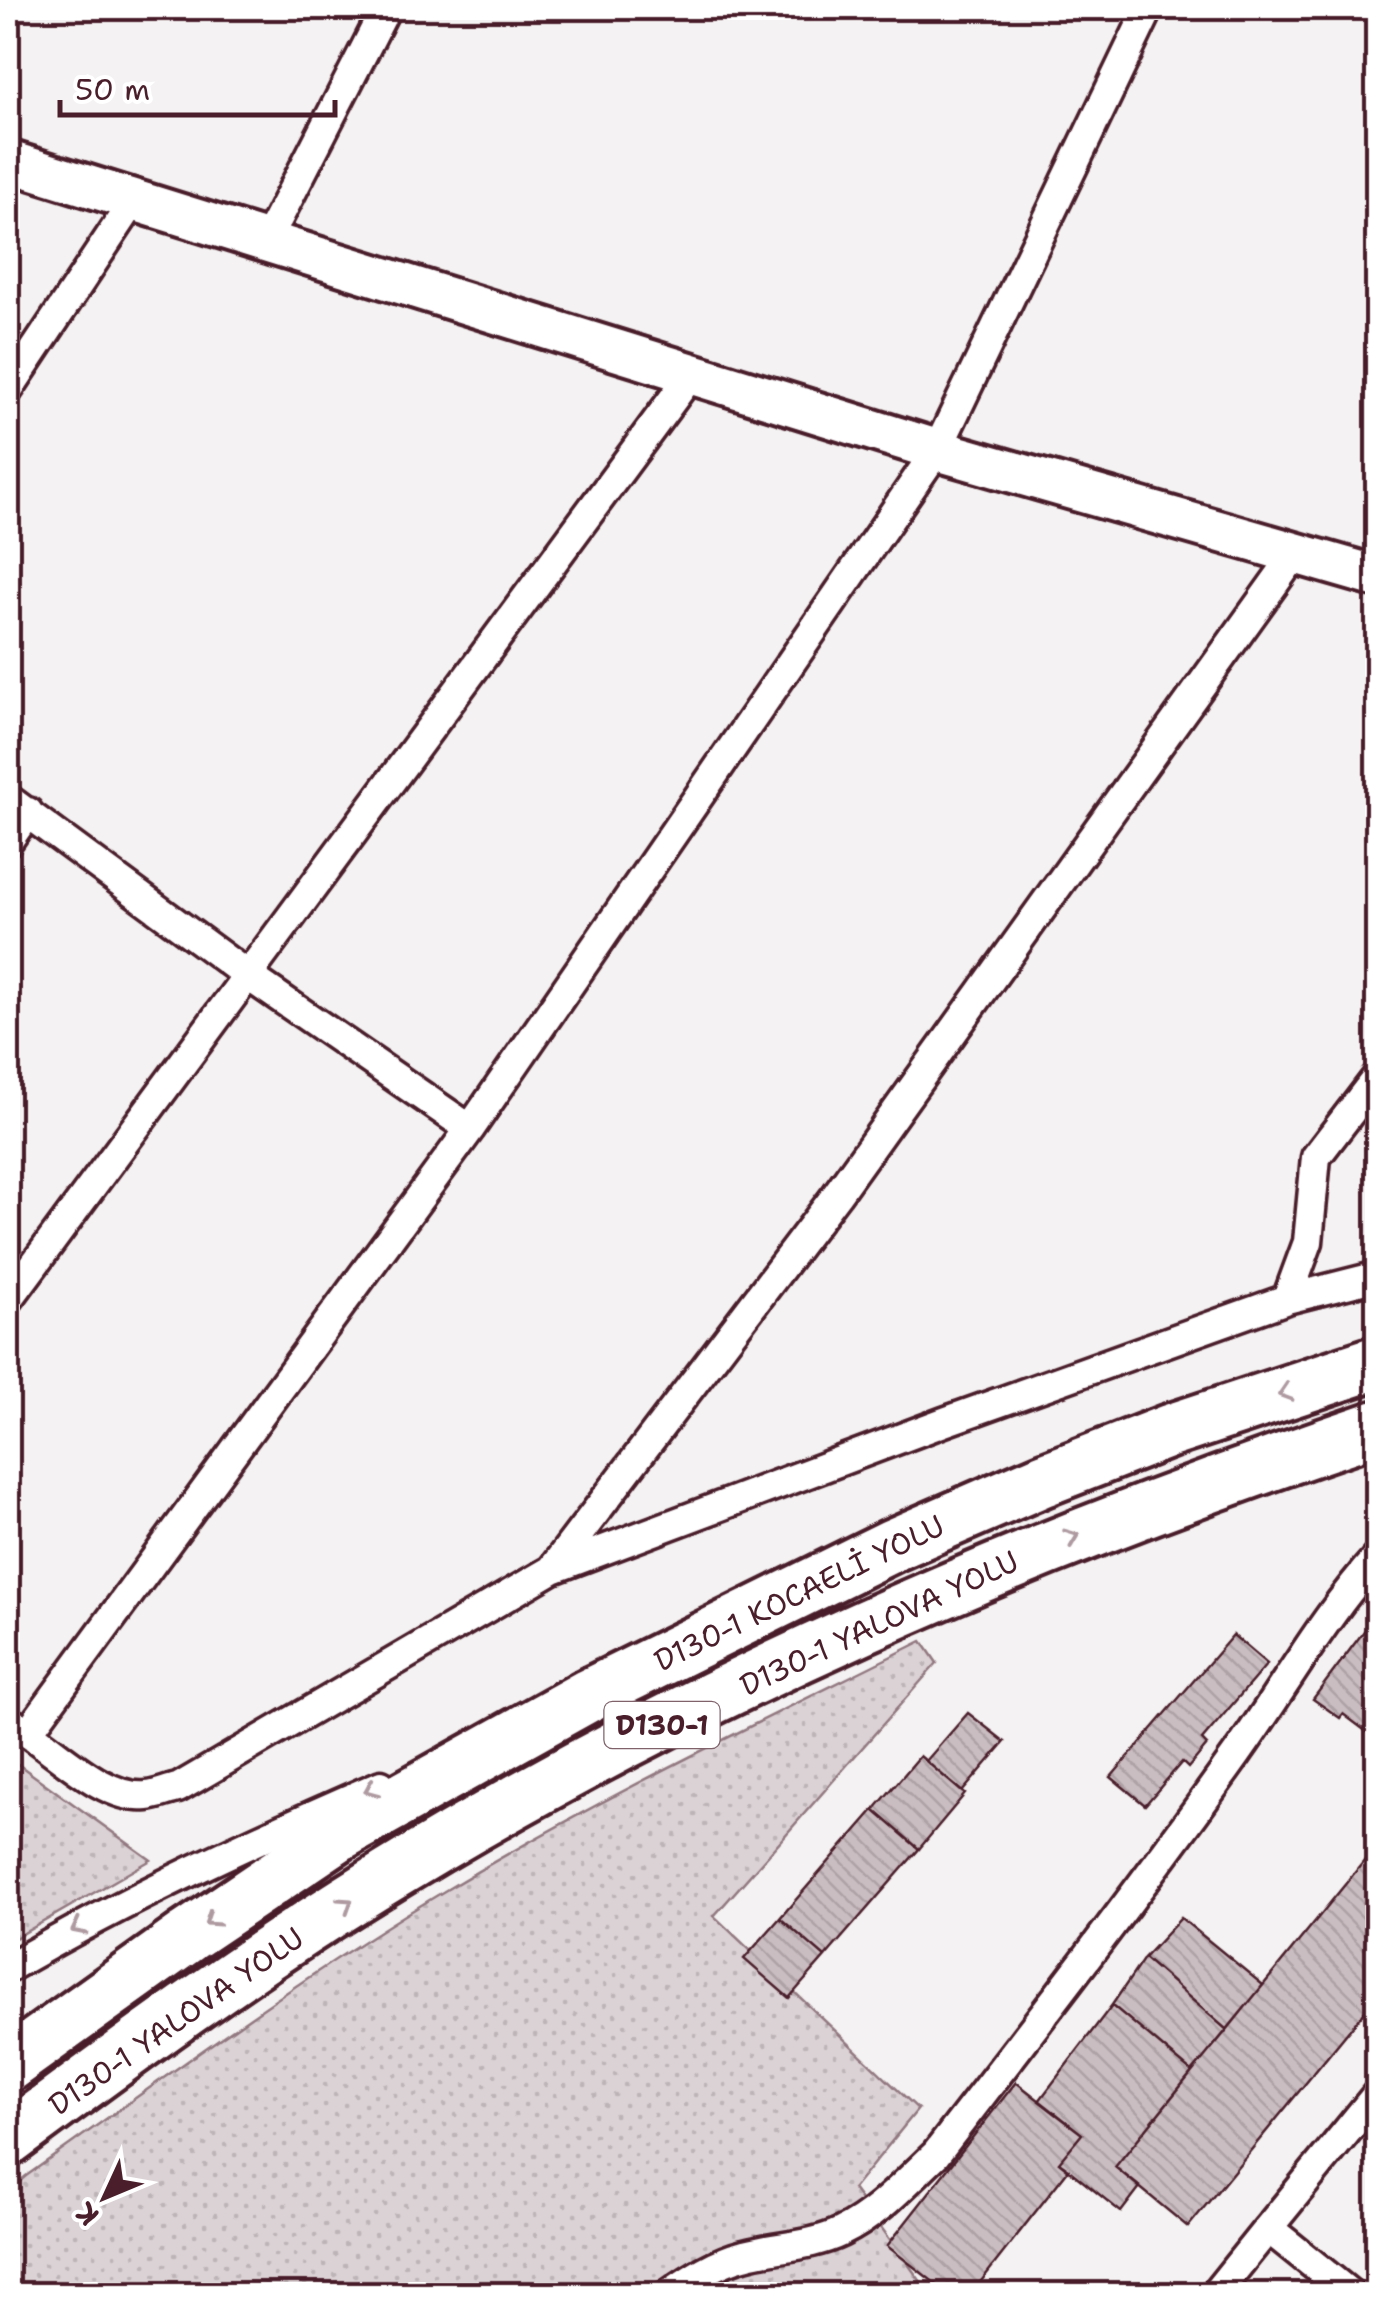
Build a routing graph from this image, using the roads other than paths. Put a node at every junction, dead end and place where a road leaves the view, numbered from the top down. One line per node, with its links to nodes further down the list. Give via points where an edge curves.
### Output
1 (386, 8): 5 (street)
2 (1149, 8): 8 (street)
3 (8, 161): 4 (main road)
4 (135, 200): 5 (main road); 7 (street)
5 (267, 240): 6 (main road)
6 (694, 372): 8 (main road); 13 (street)
7 (8, 390)
8 (937, 450): 9 (main road); 15 (street)
9 (1296, 553): 10 (main road); 22 (street, via 837,1194)
10 (1378, 576)
11 (18, 806): 12 (street); 13 (street)
12 (8, 841)
13 (247, 975): 15 (street); 17 (street)
14 (1378, 1076): 18 (street, via 1316,1157 1308,1242)
15 (470, 1129): 24 (street)
16 (1378, 1276): 18 (street)
17 (8, 1300)
18 (1287, 1300): 22 (street)
19 (1378, 1362): 23 (highway, D130-1 KOCAELİ YOLU / D130-1, one-way to 23, via 1043,1480 892,1545)
20 (1378, 1426): 28 (highway, D130-1 YALOVA YOLU / D130-1, one-way to 20, via 372,1886 614,1748 892,1612 1038,1550)
21 (1378, 1556): 30 (street, via 936,2154 842,2232 742,2255)
22 (552, 1569): 24 (street, via 178,1788 123,1793)
23 (589, 1695): 25 (street, one-way to 25, via 239,1847); 26 (highway, D130-1 KOCAELİ YOLU / D130-1, one-way to 26, via 338,1835)
24 (18, 1726)
25 (8, 1968)
26 (8, 2065)
27 (1378, 2093): 29 (street)
28 (8, 2140)
29 (1268, 2228): 31 (street); 32 (street)
30 (669, 2294)
31 (1216, 2294)
32 (1350, 2294)

